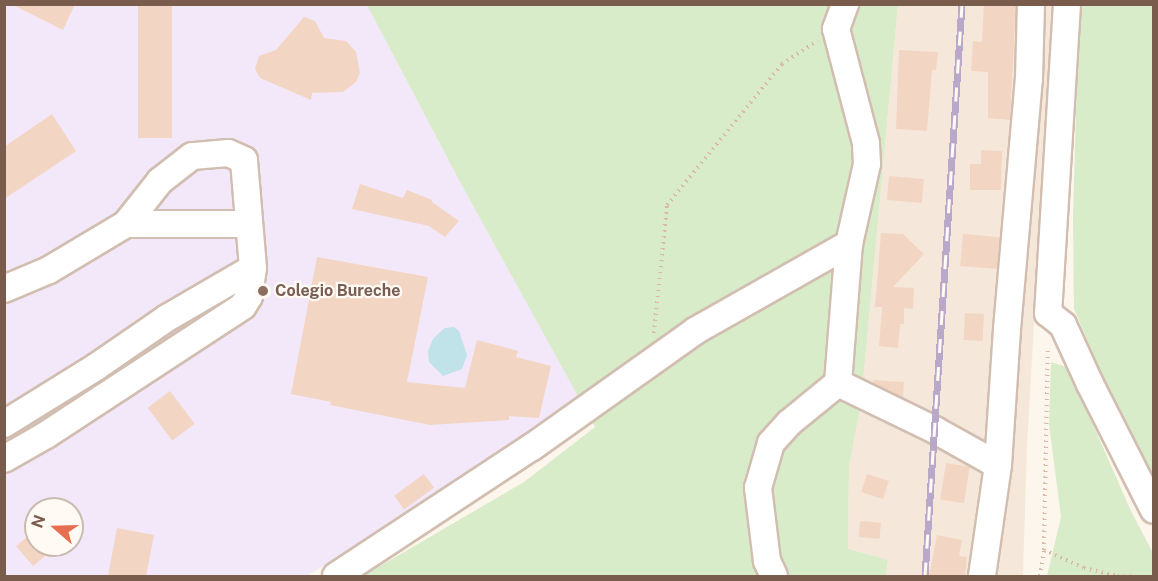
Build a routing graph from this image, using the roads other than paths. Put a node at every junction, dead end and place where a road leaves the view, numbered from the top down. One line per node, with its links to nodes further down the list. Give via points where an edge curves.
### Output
1 (845, 4): 6 (street, via 836,29 866,142 867,164)
2 (1032, 4): 12 (street)
3 (1067, 4): 13 (street, via 1048,314 1063,325)
4 (126, 224): 5 (street); 5 (street, via 160,181 192,156 228,153 244,159); 8 (street, via 49,270)
5 (248, 224): 7 (street)
6 (849, 244): 9 (street); 14 (street, via 695,331 532,447)
7 (253, 268): 10 (street, via 167,318); 11 (street, via 249,296 243,306)
8 (4, 289)
9 (838, 383): 12 (street); 15 (street, via 771,443 758,488 767,561)
10 (4, 424)
11 (4, 459)
12 (999, 465): 16 (street)
13 (1154, 510)
14 (336, 576)
15 (774, 576)
16 (982, 576)

